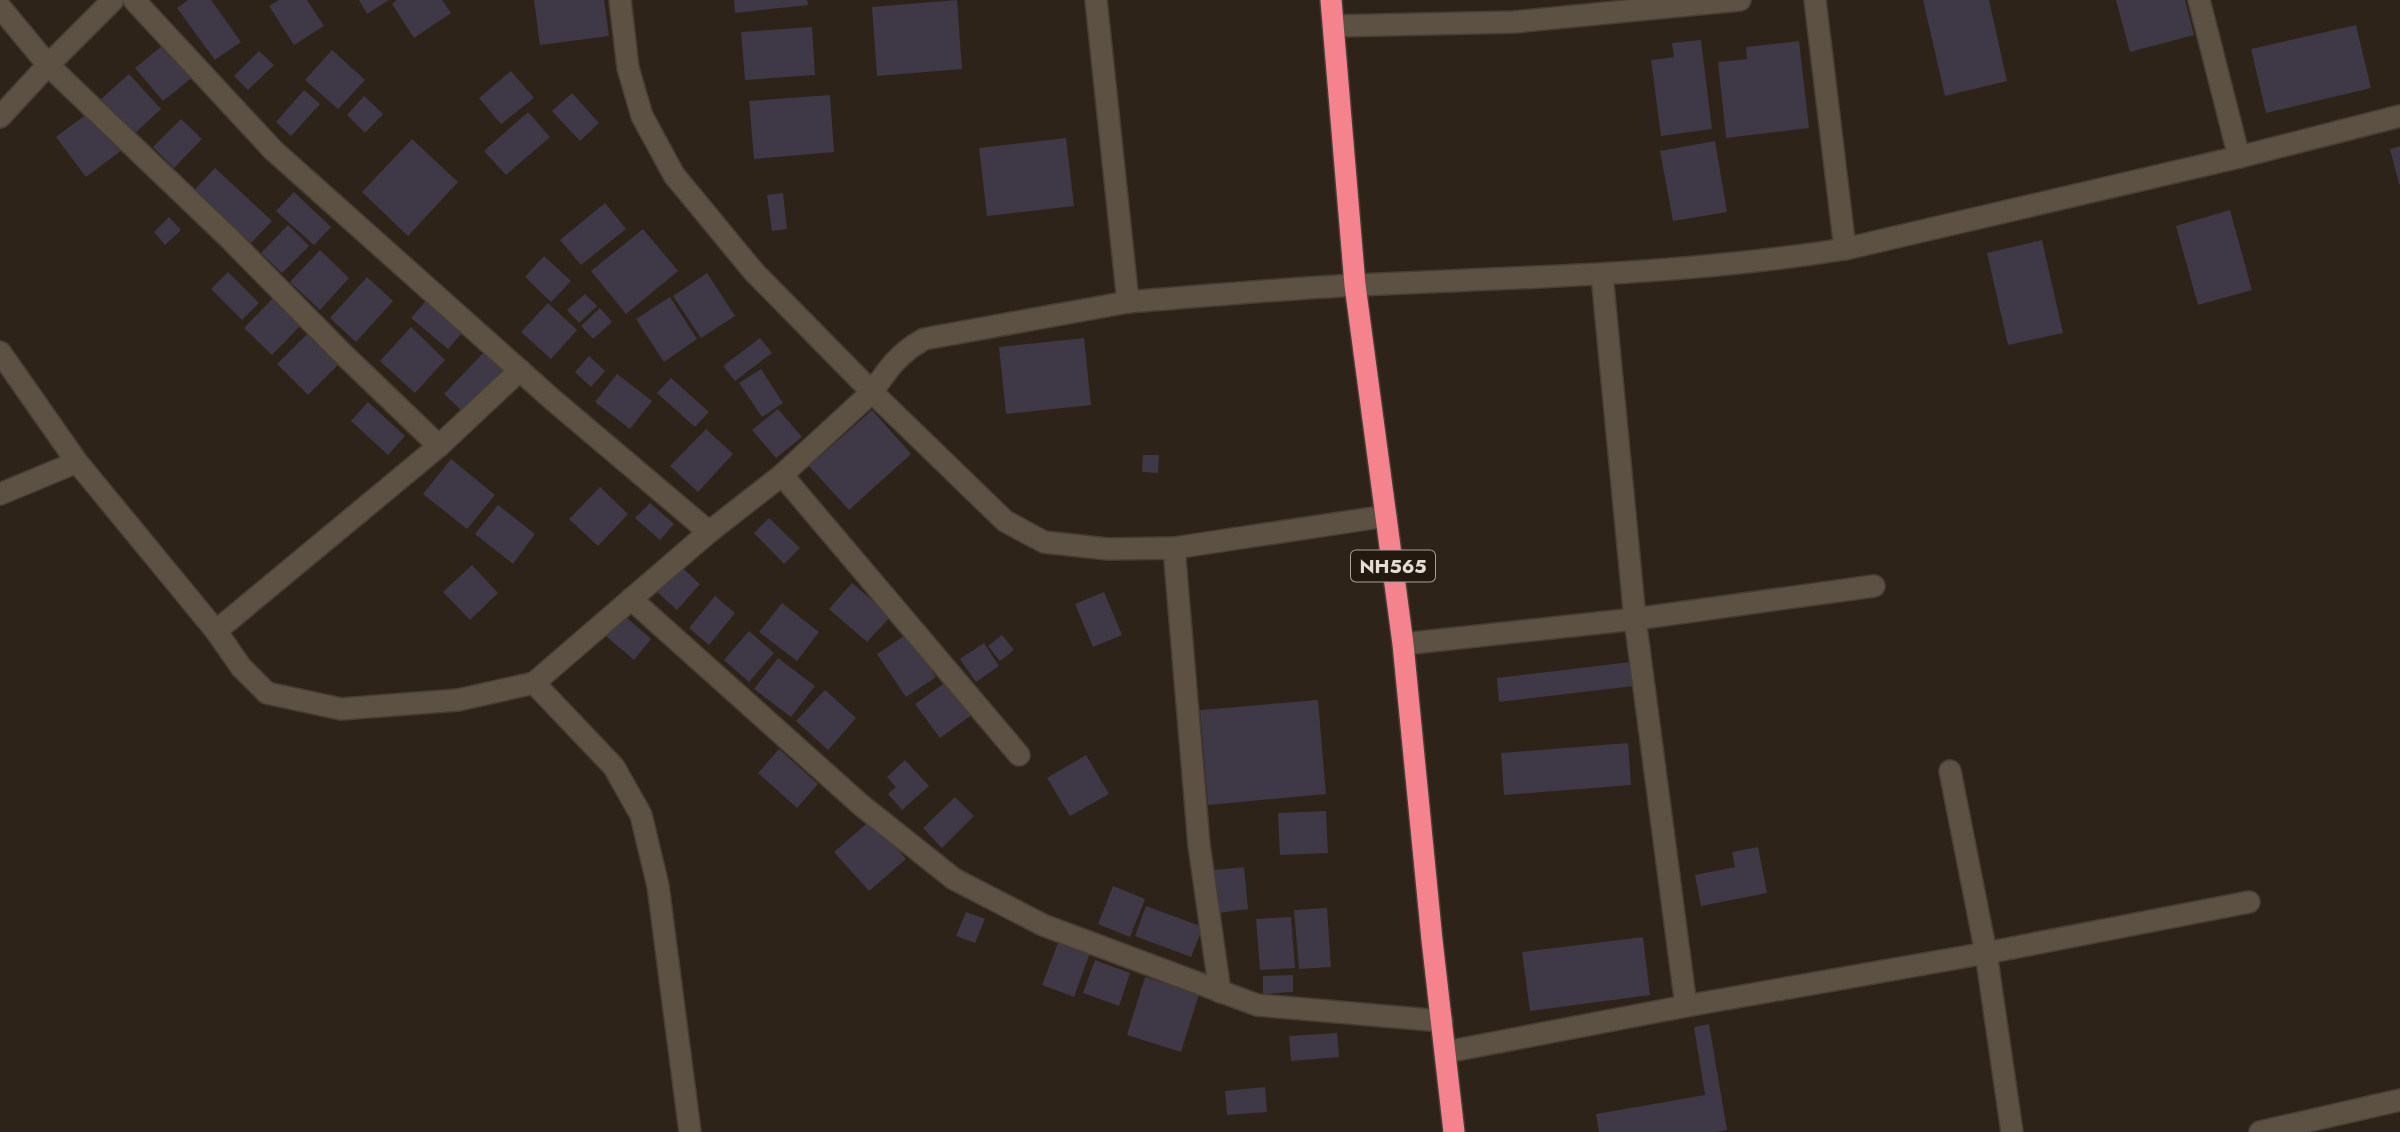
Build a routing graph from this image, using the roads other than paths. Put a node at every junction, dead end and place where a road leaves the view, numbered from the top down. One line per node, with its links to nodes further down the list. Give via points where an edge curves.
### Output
1 (113, 0): 11 (street)
2 (134, 0): 20 (street, via 273,150)
3 (620, 0): 21 (street, via 628,68 642,116 674,175 754,272)
4 (1096, 0): 18 (street)
5 (1331, 0): 10 (highway, NH565)
6 (1740, 0): 10 (street, via 1514,22)
7 (1815, 0): 15 (street)
8 (2199, 0): 14 (street)
9 (0, 7): 11 (street)
10 (1334, 26): 17 (highway, NH565)
11 (48, 65): 13 (street); 22 (street)
12 (2400, 116): 14 (street)
13 (0, 117)
14 (2239, 157): 15 (street)
15 (1845, 250): 16 (street)
16 (1602, 275): 17 (street); 31 (street)
17 (1355, 285): 18 (street); 26 (highway, NH565)
18 (1128, 302): 21 (street, via 923,340 890,365)
19 (0, 352): 23 (street)
20 (520, 370): 22 (street); 27 (street)
21 (872, 392): 24 (street); 28 (street, via 1005,521 1045,542 1108,549)
22 (439, 446): 32 (street)
23 (77, 462): 25 (street); 32 (street)
24 (782, 475): 27 (street); 35 (street)
25 (0, 494)
26 (1386, 516): 28 (street); 33 (highway, NH565)
27 (709, 533): 30 (street)
28 (1174, 548): 39 (street, via 1199,845)
29 (1874, 586): 31 (street)
30 (632, 599): 34 (street); 39 (street, via 860,805 954,879 1043,925)
31 (1635, 619): 33 (street); 40 (street)
32 (216, 631): 34 (street, via 241,667 267,693 341,709 458,700)
33 (1403, 644): 41 (highway, NH565)
34 (534, 683): 44 (street, via 614,767 641,815 658,887)
35 (1019, 755)
36 (1950, 771): 38 (street)
37 (2249, 902): 38 (street)
38 (1986, 953): 40 (street); 46 (street)
39 (1220, 992): 41 (street, via 1257,1005)
40 (1686, 1006): 42 (street)
41 (1443, 1021): 42 (highway, NH565)
42 (1446, 1052): 45 (highway, NH565)
43 (2400, 1100): 47 (street)
44 (690, 1132)
45 (1454, 1132)
46 (2012, 1132)
47 (2260, 1132)

